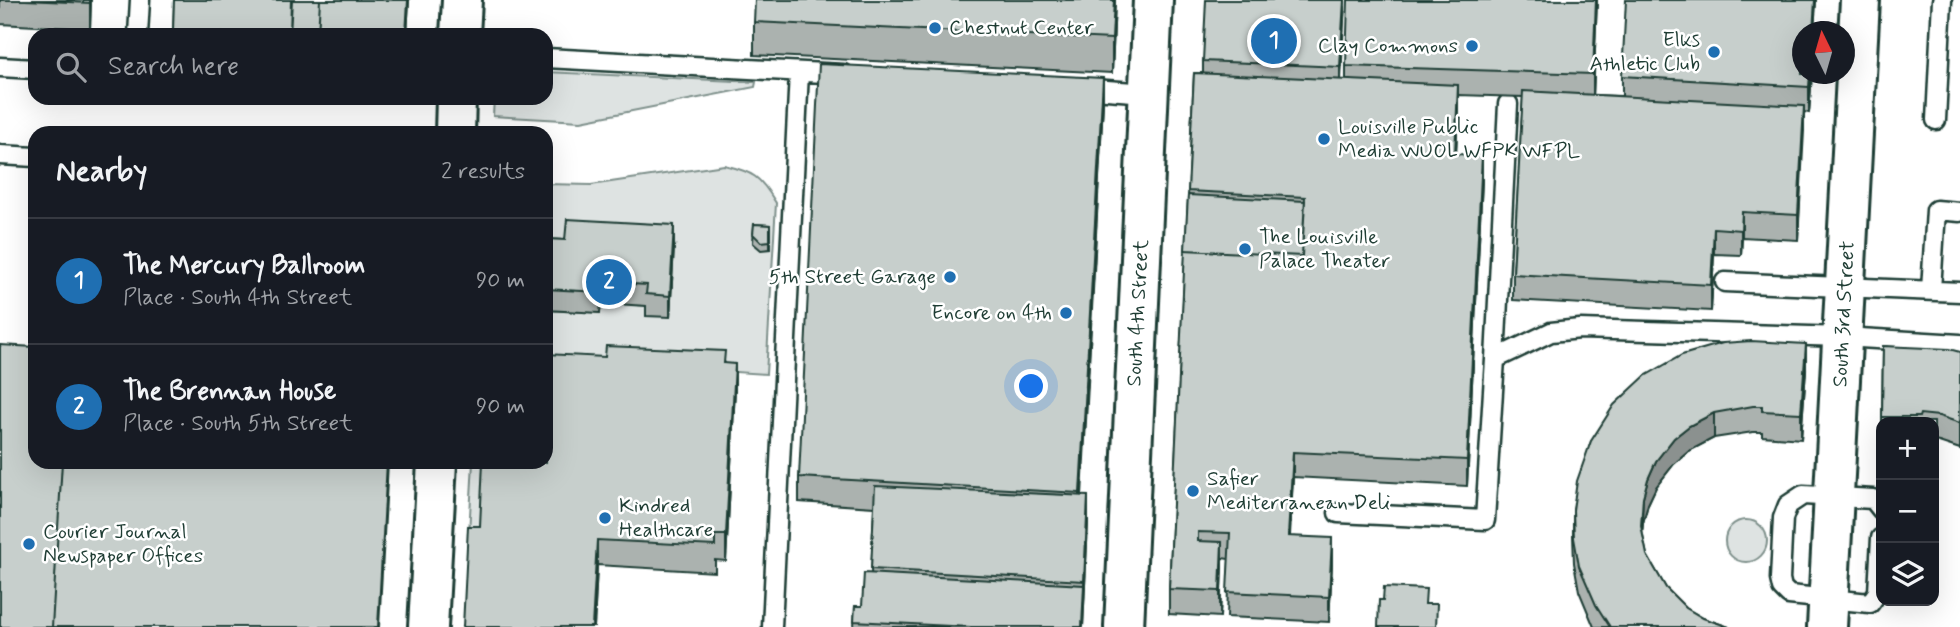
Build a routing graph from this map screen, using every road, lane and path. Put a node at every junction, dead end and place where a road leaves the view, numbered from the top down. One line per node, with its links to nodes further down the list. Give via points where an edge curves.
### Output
1 (139, 0): 6 (lane)
2 (461, 0): 7 (street)
3 (1153, 0): 14 (street, South 4th Street)
4 (1860, 0): 23 (street, South 3rd Street)
5 (1942, 0): 17 (lane)
6 (138, 28)
7 (460, 28)
8 (553, 58): 11 (lane)
9 (0, 67): 10 (lane)
10 (28, 69)
11 (800, 72): 12 (lane); 36 (lane)
12 (854, 75)
13 (1060, 87): 14 (lane)
14 (1147, 93): 37 (street, South 4th Street)
15 (1508, 104): 28 (lane)
16 (456, 105): 18 (street)
17 (1936, 120)
18 (455, 126)
19 (0, 155): 20 (lane)
20 (28, 157)
21 (1960, 212): 24 (lane, via 1936,210)
22 (1725, 282): 23 (lane)
23 (1845, 286): 24 (lane); 26 (street, South 3rd Street)
24 (1931, 290): 25 (lane)
25 (1960, 292)
26 (1843, 337): 27 (lane); 28 (lane, via 1580,329 1551,332); 30 (street, South 3rd Street)
27 (1960, 344)
28 (1495, 359): 32 (lane, via 1485,520)
29 (437, 469): 35 (street)
30 (1835, 498): 31 (lane, via 1872,499); 34 (street, South 3rd Street); 34 (lane, via 1803,495 1788,505 1783,518 1782,588)
31 (1876, 503)
32 (1338, 513)
33 (1881, 543): 34 (lane, via 1875,599)
34 (1828, 613)
35 (429, 627)
36 (772, 627)
37 (1124, 627)

